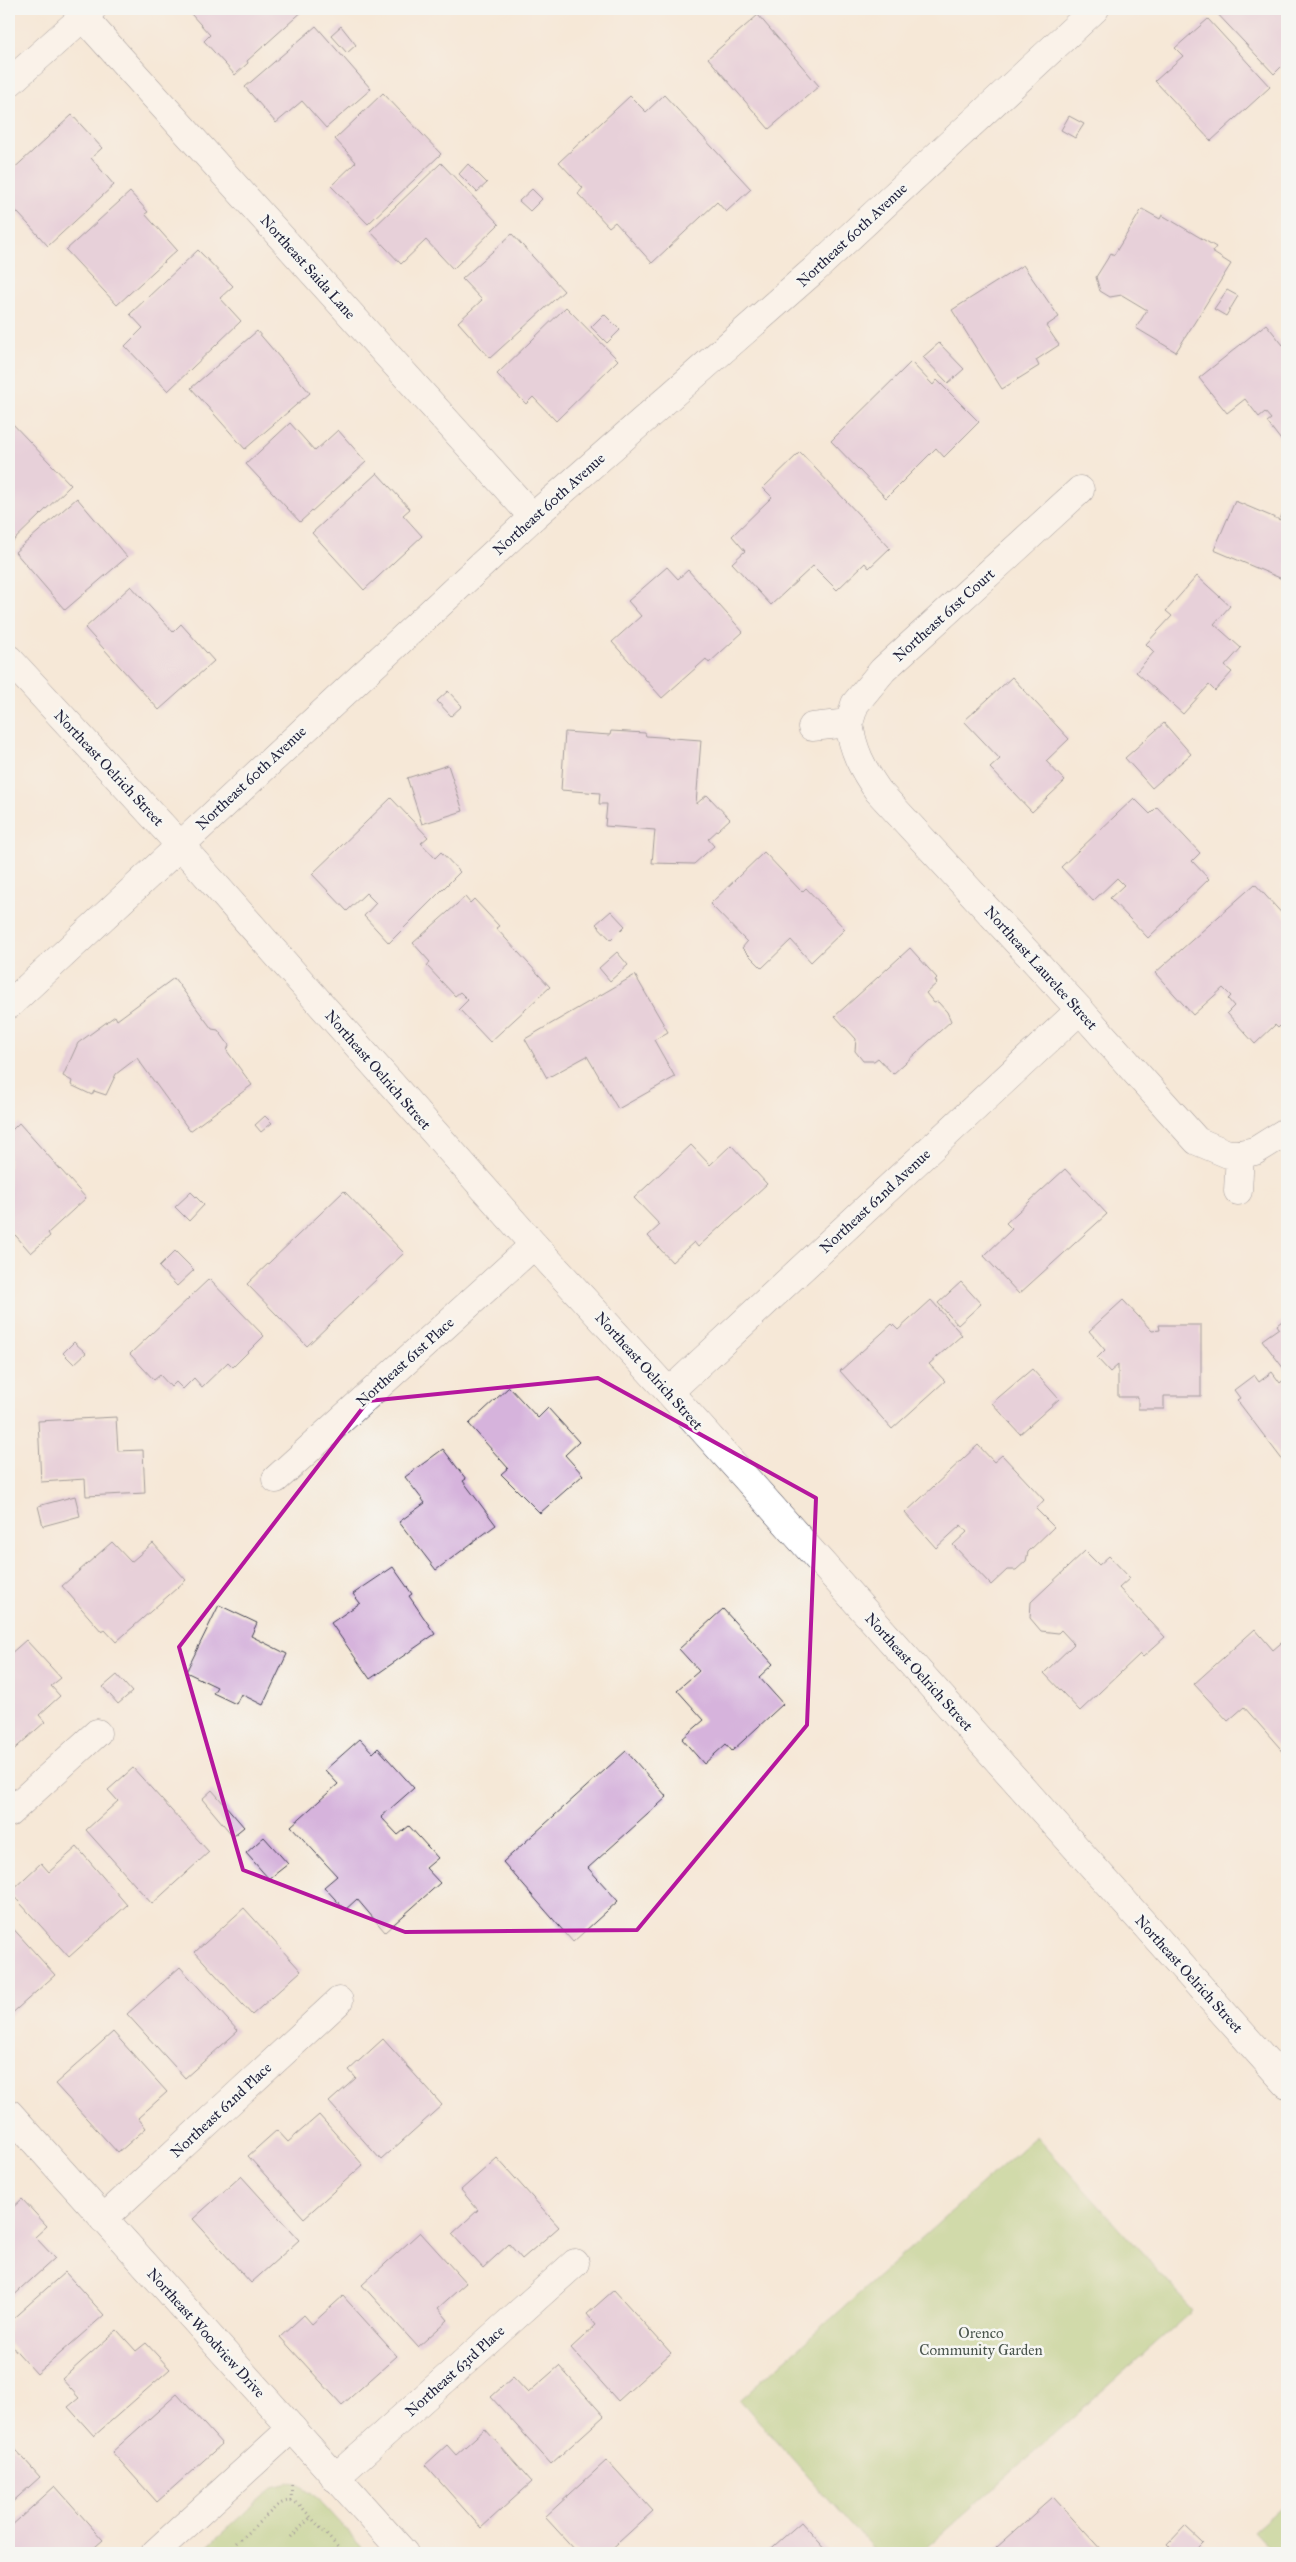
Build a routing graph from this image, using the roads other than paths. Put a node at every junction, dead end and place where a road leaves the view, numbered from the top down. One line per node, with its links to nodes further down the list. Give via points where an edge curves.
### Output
1 (1095, 9): 5 (street, Northeast 60th Avenue, via 814,272)
2 (88, 13): 3 (street); 5 (street, Northeast Saida Lane)
3 (9, 83)
4 (1080, 490): 7 (street, Northeast 61st Court, via 883,670 855,704)
5 (533, 517): 9 (street, Northeast 60th Avenue)
6 (9, 659): 9 (street, Northeast Oelrich Street)
7 (849, 723): 8 (street); 11 (street, Northeast Laurelee Street, via 860,765 878,791)
8 (812, 727)
9 (179, 844): 10 (street, Northeast 60th Avenue); 15 (street, Northeast Oelrich Street)
10 (9, 1005)
11 (1080, 1010): 13 (street, Northeast Laurelee Street, via 1197,1141 1228,1154); 16 (street, Northeast 62nd Avenue)
12 (1287, 1131): 13 (street, via 1255,1151)
13 (1240, 1154): 14 (street)
14 (1238, 1191)
15 (534, 1245): 16 (street, Northeast Oelrich Street); 17 (street, Northeast 61st Place)
16 (669, 1392): 21 (street, Northeast Oelrich Street)
17 (276, 1479)
18 (97, 1733): 19 (street)
19 (9, 1812)
20 (339, 2001): 23 (street, Northeast 62nd Place)
21 (1287, 2084)
22 (9, 2113): 23 (street, Northeast Woodview Drive)
23 (103, 2219): 25 (street, Northeast Woodview Drive)
24 (575, 2263): 26 (street, Northeast 63rd Place)
25 (292, 2428): 26 (street, Northeast Woodview Drive); 27 (street)
26 (335, 2478): 28 (street, Northeast Woodview Drive)
27 (155, 2553)
28 (404, 2553)

